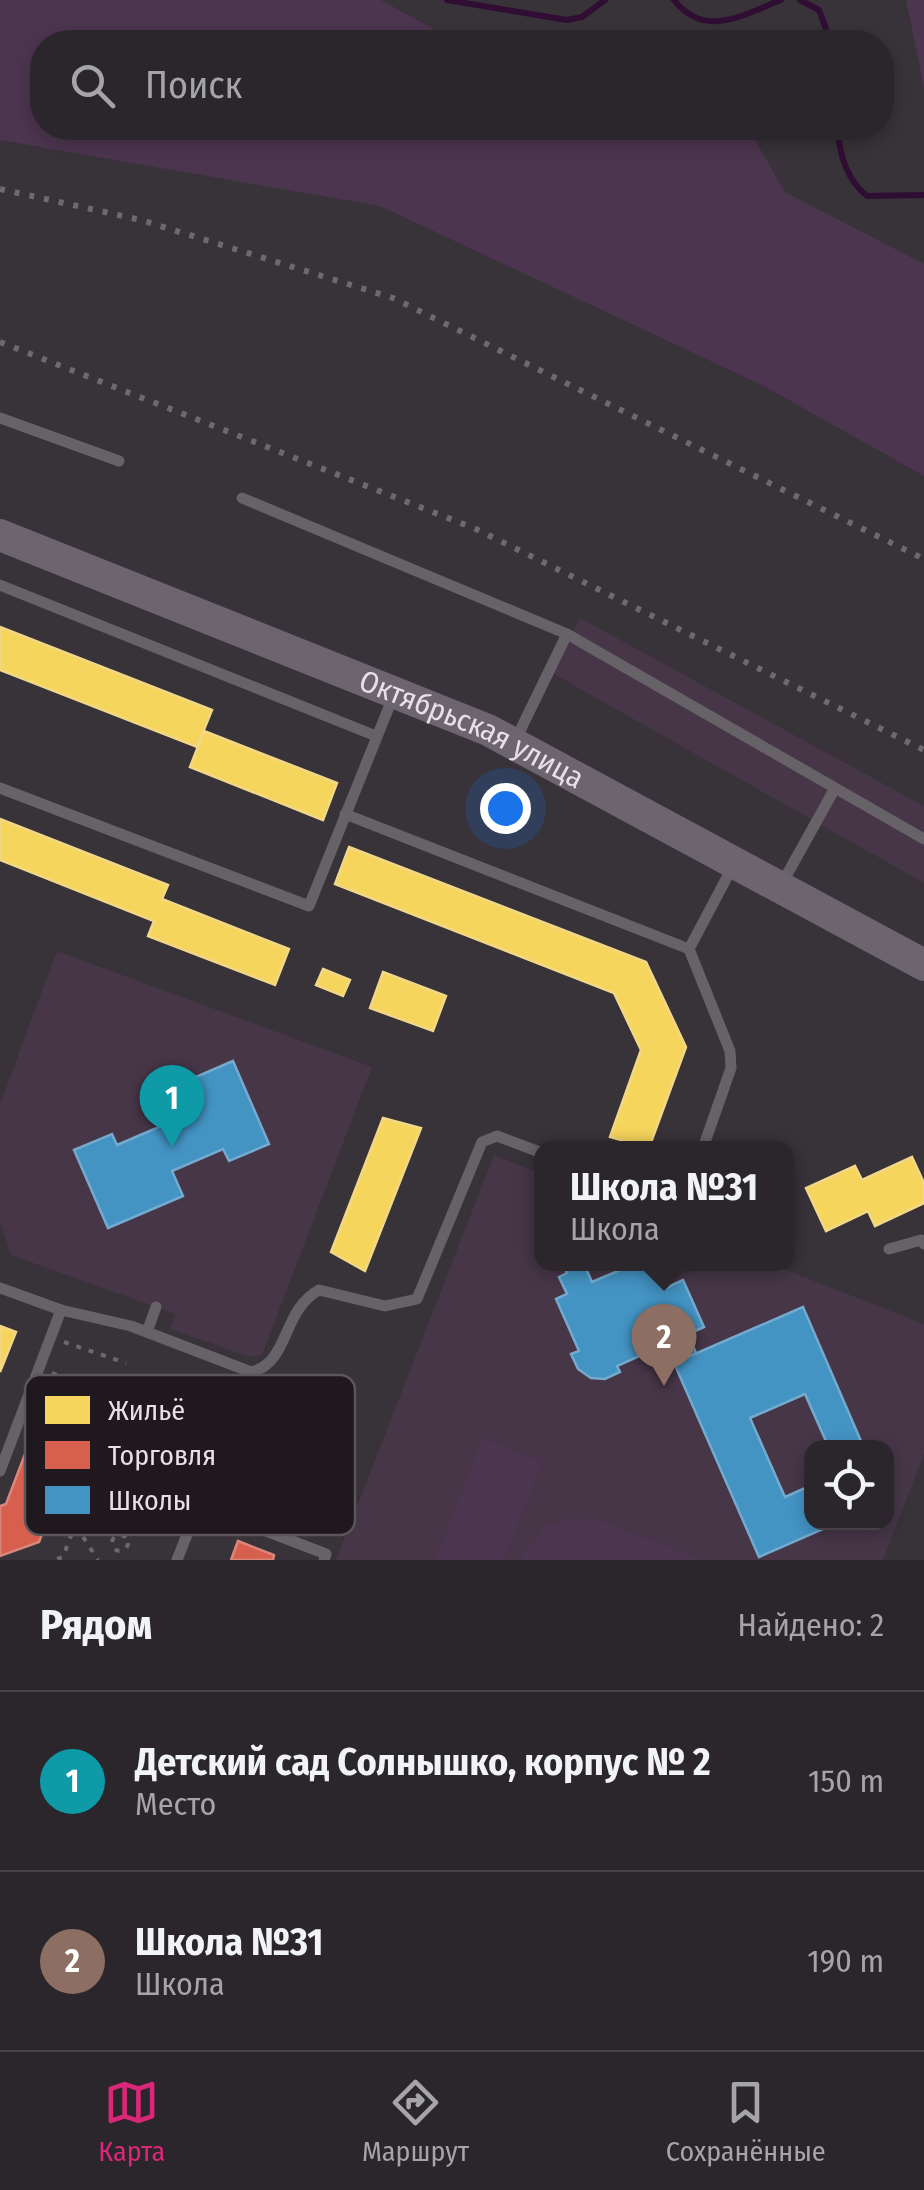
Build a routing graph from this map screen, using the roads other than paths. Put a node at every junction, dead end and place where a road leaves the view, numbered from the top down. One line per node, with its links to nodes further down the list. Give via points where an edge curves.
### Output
1 (0, 418): 2 (lane)
2 (119, 462)
3 (242, 498): 6 (lane)
4 (0, 535): 7 (main road, Октябрьская улица)
5 (0, 585): 8 (lane)
6 (567, 634): 9 (lane); 11 (lane)
7 (394, 693): 8 (lane); 9 (main road, Октябрьская улица)
8 (376, 736): 12 (lane)
9 (514, 743): 14 (main road, Октябрьская улица)
10 (0, 788): 12 (lane, via 308,906)
11 (834, 790): 13 (lane); 15 (lane)
12 (345, 814): 16 (lane)
13 (924, 839)
14 (735, 863): 15 (main road, Октябрьская улица); 16 (lane)
15 (780, 887): 17 (main road, Октябрьская улица)
16 (689, 949): 18 (lane, via 730,1051 731,1068)
17 (924, 965)
18 (705, 1141)
19 (534, 1150): 26 (lane, via 497,1136 482,1142 418,1300 384,1306 319,1290 291,1316 275,1359)
20 (924, 1244): 21 (lane)
21 (888, 1249)
22 (0, 1288): 24 (lane)
23 (156, 1307): 25 (lane)
24 (61, 1310): 25 (lane); 27 (lane)
25 (146, 1332): 26 (lane)
26 (250, 1372): 28 (lane)
27 (36, 1375)
28 (249, 1375)
29 (25, 1405): 30 (lane)
30 (0, 1471)
31 (187, 1535): 33 (lane)
32 (276, 1535): 34 (lane, via 326,1554)
33 (178, 1560)
34 (324, 1560)

